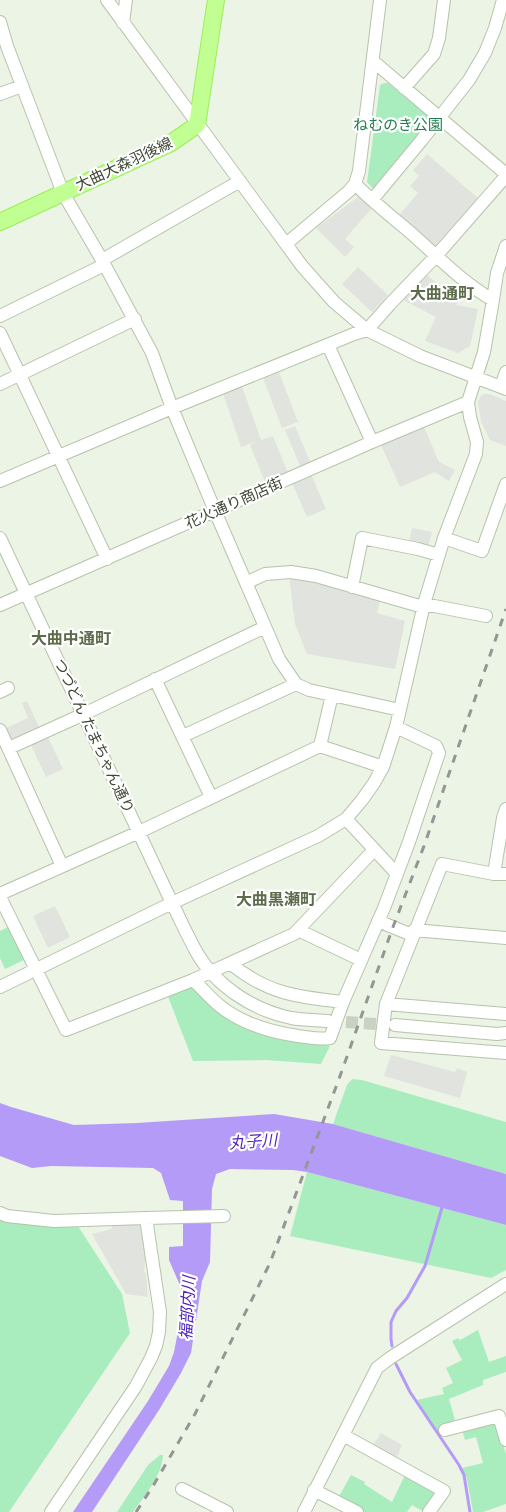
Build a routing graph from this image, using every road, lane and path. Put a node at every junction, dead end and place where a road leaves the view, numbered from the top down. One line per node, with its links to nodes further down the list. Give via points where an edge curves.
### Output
1 (107, 0): 8 (street)
2 (126, 0): 8 (street)
3 (216, 0): 14 (main road)
4 (380, 0): 9 (street)
5 (444, 0): 11 (street, via 434,54)
6 (503, 0): 13 (street, via 485,53)
7 (0, 22): 10 (street)
8 (123, 23): 14 (street)
9 (373, 62): 11 (street); 17 (street)
10 (22, 86): 12 (street); 18 (street)
11 (404, 88): 13 (street)
12 (0, 94)
13 (440, 117): 15 (street); 19 (street)
14 (197, 125): 16 (street); 18 (main road, 大曲大森羽後線, via 171,143)
15 (506, 175): 23 (street)
16 (240, 182): 21 (street); 24 (street)
17 (356, 184): 19 (street); 21 (street)
18 (63, 193): 20 (main road, 大曲大森羽後線); 24 (street)
19 (372, 200): 23 (street)
20 (0, 222)
21 (286, 244): 28 (street, via 334,302)
22 (506, 246): 25 (street)
23 (436, 256): 25 (street); 28 (street)
24 (103, 263): 26 (street); 27 (street)
25 (493, 300): 33 (street)
26 (0, 316)
27 (135, 319): 32 (street); 37 (street, via 152,352)
28 (368, 330): 30 (street); 33 (street, via 420,356)
29 (0, 333): 32 (street)
30 (328, 345): 37 (street); 38 (street)
31 (506, 372): 35 (street)
32 (20, 374): 34 (street); 39 (street)
33 (477, 377): 35 (street); 36 (street)
34 (0, 384)
35 (503, 388)
36 (468, 402): 38 (street, 花火通り商店街); 44 (street, via 476,454)
37 (172, 408): 39 (street); 42 (street)
38 (372, 442): 42 (street, 花火通り商店街)
39 (57, 456): 40 (street); 46 (street)
40 (0, 481)
41 (506, 484): 44 (street, via 482,551)
42 (215, 511): 46 (street, 花火通り商店街); 47 (street)
43 (0, 538): 49 (street, つづどん たまちゃん通り)
44 (444, 538): 45 (street)
45 (439, 555): 48 (street, via 362,538); 51 (street)
46 (107, 559): 49 (street, 花火通り商店街)
47 (246, 583): 48 (street, via 265,574 291,572); 53 (street)
48 (352, 587): 51 (street)
49 (27, 593): 50 (street, 花火通り商店街); 58 (street, つづどん たまちゃん通り)
50 (0, 605)
51 (424, 605): 52 (street); 57 (street)
52 (486, 616)
53 (265, 627): 54 (street); 55 (street)
54 (155, 679): 58 (street); 61 (street)
55 (296, 684): 56 (street); 61 (street)
56 (332, 695): 57 (street); 62 (street)
57 (400, 710): 59 (street)
58 (84, 714): 63 (street); 68 (street, つづどん たまちゃん通り)
59 (396, 727): 64 (street); 71 (street, via 436,746 439,753)
60 (0, 730): 63 (street)
61 (183, 736): 65 (street)
62 (320, 746): 64 (street); 65 (street)
63 (9, 748): 70 (street)
64 (383, 767): 67 (street)
65 (211, 797): 68 (street)
66 (505, 815): 72 (street)
67 (346, 819): 69 (street); 74 (street, via 318,836)
68 (139, 832): 70 (street); 74 (street, つづどん たまちゃん通り)
69 (374, 850): 71 (street); 76 (street)
70 (62, 866): 73 (street)
71 (397, 874): 75 (street)
72 (500, 874): 77 (street, via 442,864)
73 (0, 895): 81 (street)
74 (172, 903): 81 (street); 82 (street, つづどん たまちゃん通り)
75 (378, 921): 77 (street); 79 (street)
76 (298, 930): 79 (street); 80 (street)
77 (413, 932): 78 (street); 86 (street)
78 (506, 938)
79 (361, 960): 85 (street)
80 (230, 963): 82 (street); 85 (street, via 259,984 281,992)
81 (35, 970): 83 (street, via 66,1030); 84 (street)
82 (211, 972): 83 (street); 88 (street, つづどん たまちゃん通り, via 226,988 257,1006 291,1018)
83 (193, 980): 85 (street, via 232,1014 285,1034 330,1038)
84 (0, 987)
85 (343, 1002)
86 (386, 1004): 87 (street); 91 (street, via 381,1042)
87 (506, 1014)
88 (328, 1021)
89 (396, 1025): 90 (street)
90 (506, 1033)
91 (506, 1053)
92 (0, 1213): 94 (street, via 54,1221)
93 (224, 1216): 94 (street)
94 (146, 1218): 102 (street, via 160,1312 156,1346 136,1386)
95 (506, 1284): 97 (street, via 377,1368)
96 (445, 1430): 98 (street, via 499,1416)
97 (343, 1435): 100 (street); 106 (street, via 444,1491)
98 (506, 1440)
99 (182, 1489): 101 (street)
100 (314, 1490): 104 (street); 105 (street)
101 (204, 1507): 103 (street)
102 (51, 1512)
103 (227, 1512)
104 (304, 1512)
105 (357, 1512)
106 (429, 1512)

